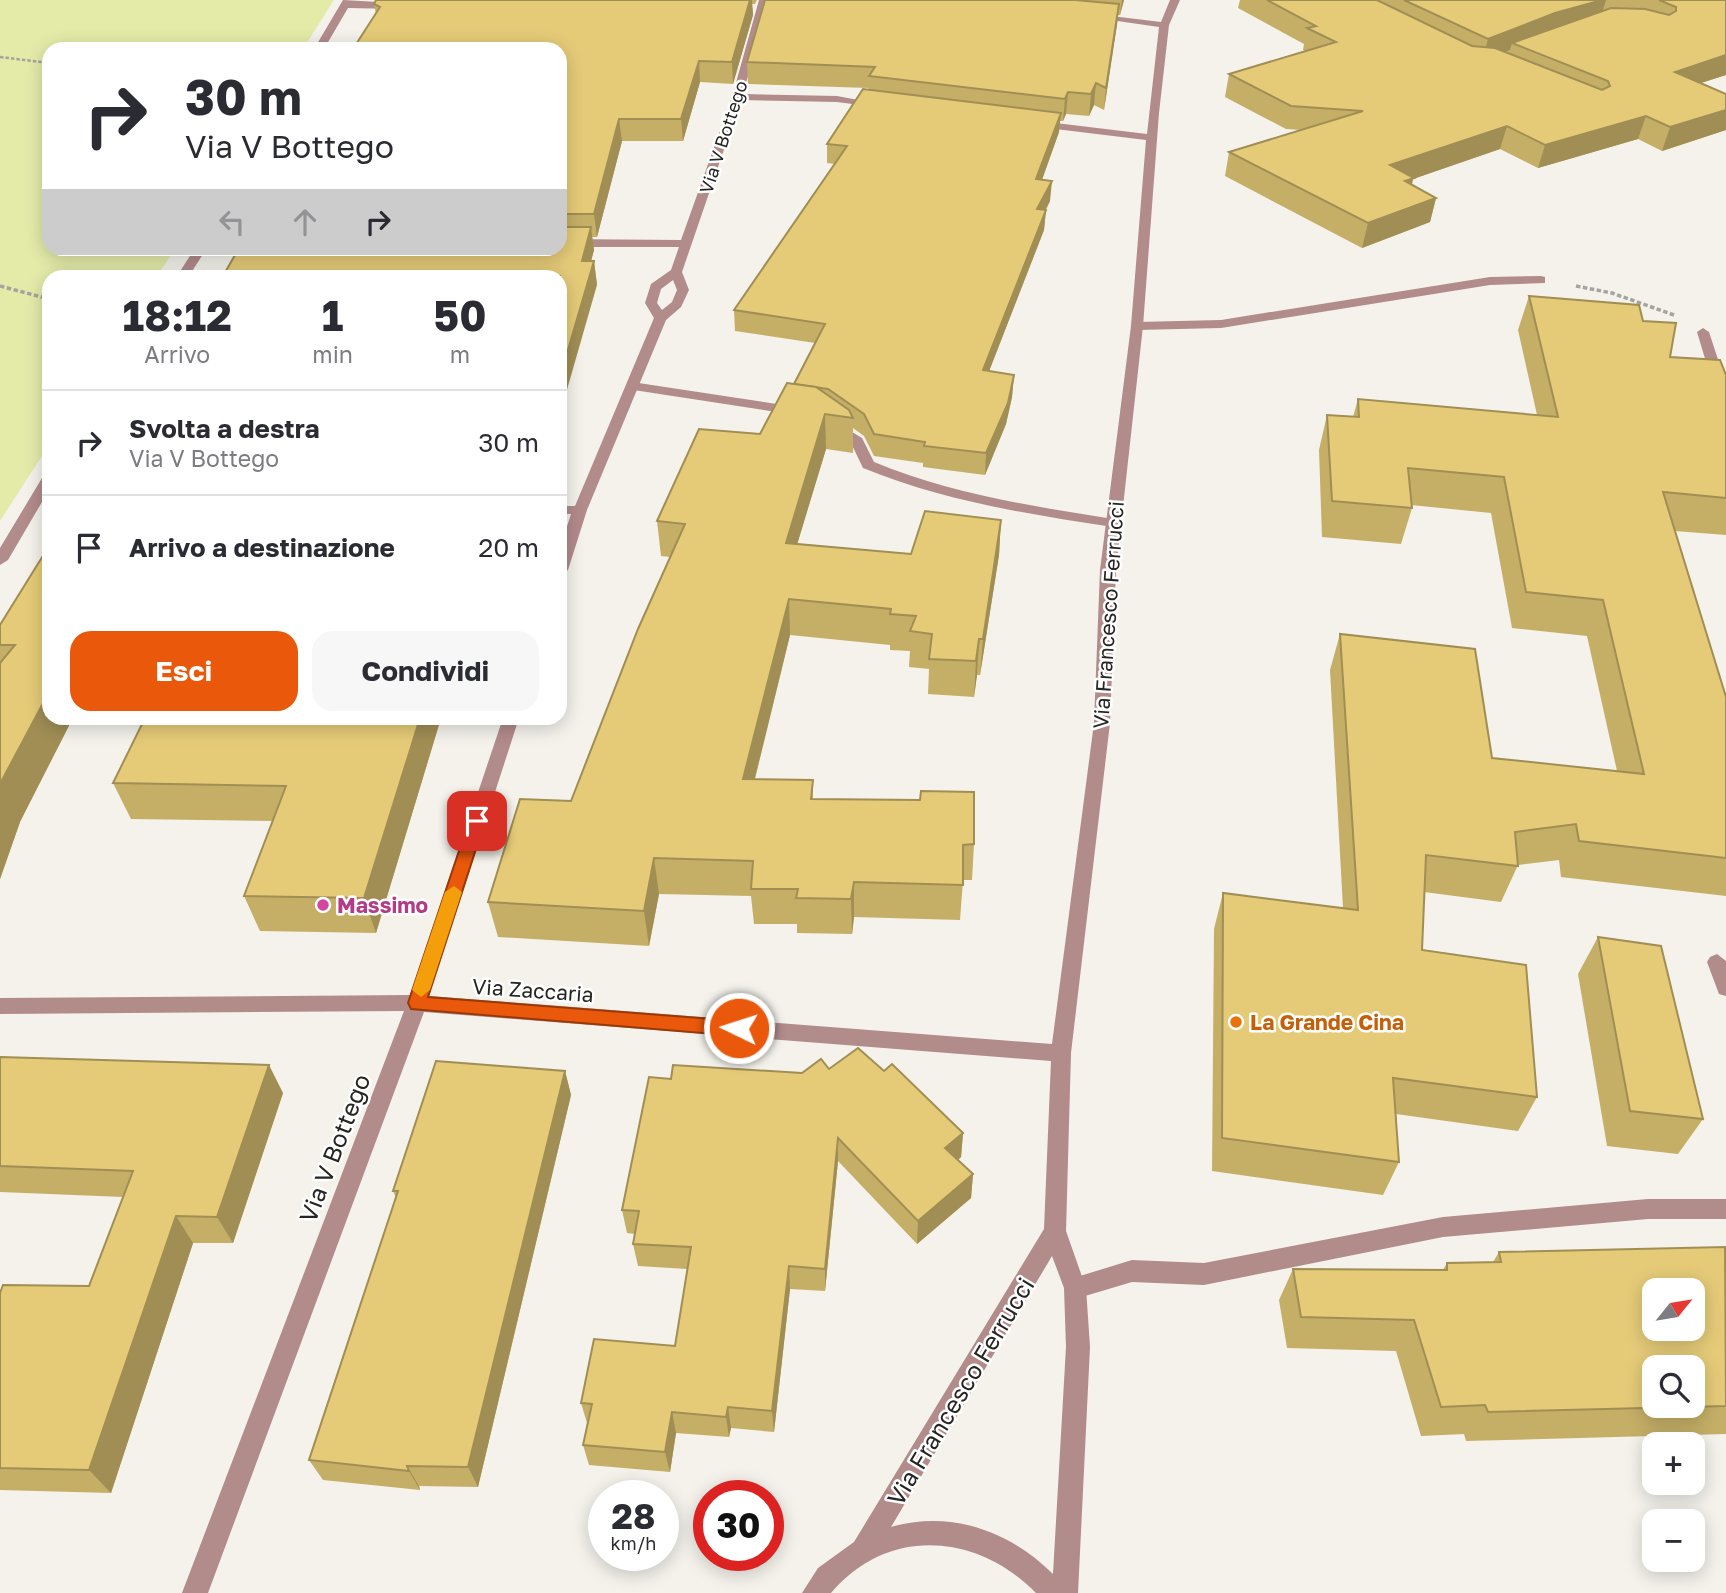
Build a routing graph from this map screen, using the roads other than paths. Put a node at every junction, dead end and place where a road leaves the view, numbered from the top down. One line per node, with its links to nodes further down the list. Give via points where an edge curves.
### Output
1 (1175, 0): 6 (street, Via Francesco Ferrucci)
2 (346, 3): 3 (street); 7 (street)
3 (410, 6)
4 (760, 7): 8 (street, Via V Bottego)
5 (1086, 16): 6 (street)
6 (1164, 25): 11 (street, Via Francesco Ferrucci)
7 (323, 42)
8 (737, 97): 9 (street, via 836,99); 13 (street, Via V Bottego)
9 (892, 106)
10 (1031, 123): 11 (street)
11 (1153, 138): 17 (street, Via Francesco Ferrucci)
12 (567, 243): 13 (street)
13 (687, 244): 14 (street, Via V Bottego)
14 (677, 272): 16 (street, Via V Bottego, via 683,290 677,304); 16 (street, Via V Bottego, via 655,287 651,303)
15 (1541, 281): 17 (street, via 1490,281 1221,324)
16 (660, 318): 19 (street, Via V Bottego)
17 (1137, 326): 26 (street, Via Francesco Ferrucci)
18 (1703, 332): 20 (street)
19 (632, 386): 25 (street, Via V Bottego); 26 (street, via 816,415 857,440 868,465 910,484 983,503)
20 (1726, 405)
21 (42, 488): 22 (street)
22 (33, 502): 23 (street); 28 (street)
23 (42, 503)
24 (567, 510): 25 (street)
25 (580, 510): 27 (street, Via V Bottego)
26 (1113, 523): 34 (street, Via Francesco Ferrucci, via 1102,723)
27 (567, 549)
28 (0, 560)
29 (509, 725): 32 (street, Via V Bottego)
30 (1717, 962): 31 (street)
31 (1726, 988)
32 (417, 1003): 33 (street, Via Zaccaria); 34 (street, Via Zaccaria); 40 (street, Via V Bottego)
33 (0, 1006)
34 (1061, 1053): 36 (street, Via Francesco Ferrucci)
35 (1726, 1209): 37 (street, via 1648,1209 1443,1227 1204,1274 1132,1271)
36 (1055, 1231): 37 (street, Via Francesco Ferrucci); 38 (street, Via Francesco Ferrucci)
37 (1075, 1288): 42 (street, Via Francesco Ferrucci, via 1078,1347)
38 (864, 1549): 39 (street); 41 (street, via 906,1534 950,1531 992,1544 1032,1569)
39 (813, 1590)
40 (195, 1593)
41 (1054, 1593)
42 (1065, 1593)

